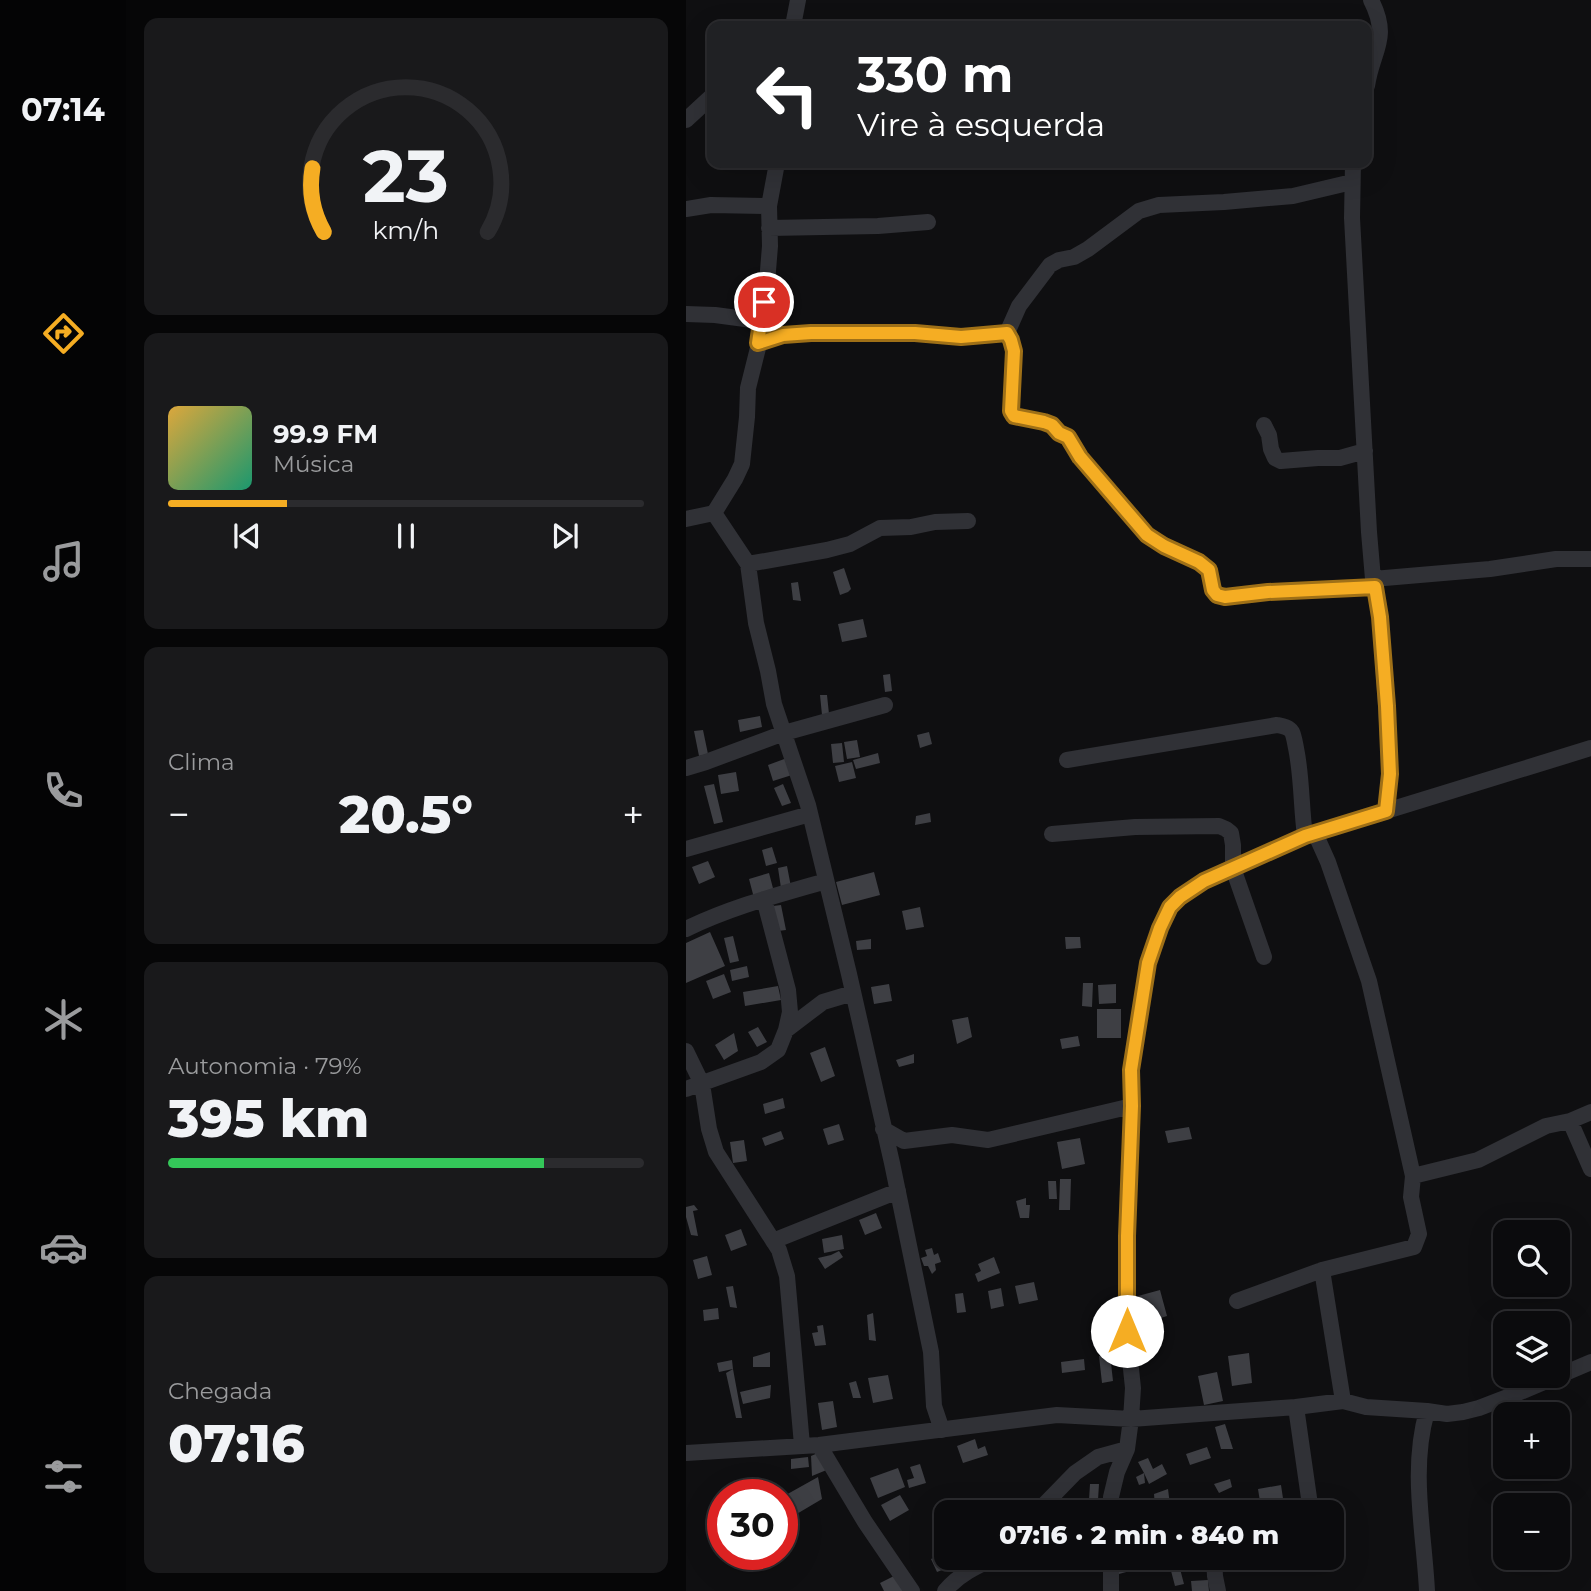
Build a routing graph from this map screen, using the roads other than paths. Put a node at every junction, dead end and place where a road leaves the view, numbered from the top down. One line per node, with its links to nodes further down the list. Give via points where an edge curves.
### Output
1 (798, 0): 3 (street)
2 (1371, 0): 4 (street, via 1381,28)
3 (794, 21)
4 (1372, 65)
5 (707, 101): 6 (street)
6 (686, 120)
7 (776, 168): 10 (street)
8 (1353, 168): 9 (street)
9 (1352, 182): 16 (street, via 1293,196 1159,205 1139,211 1088,249 1049,265); 19 (street)
10 (769, 206): 11 (street); 13 (street)
11 (686, 209)
12 (928, 222): 13 (street)
13 (769, 228): 15 (street)
14 (686, 314): 15 (street)
15 (760, 321): 17 (street)
16 (1007, 333): 17 (street, via 961,337 811,333); 25 (street, via 1014,351 1014,416 1052,425 1068,437 1147,535 1209,570 1217,595)
17 (758, 343): 20 (street, via 748,388 742,464)
18 (1264, 425): 19 (street, via 1275,458 1281,461)
19 (1365, 452): 25 (street)
20 (713, 513): 21 (street); 24 (street)
21 (686, 519)
22 (968, 521): 24 (street, via 880,528 827,550)
23 (1591, 559): 25 (street, via 1556,559)
24 (748, 564): 27 (street, via 756,623)
25 (1374, 583): 31 (street, via 1390,774)
26 (885, 705): 27 (street)
27 (784, 733): 30 (street); 32 (street)
28 (1591, 748): 31 (street)
29 (1067, 760): 34 (street, via 1286,726 1292,732)
30 (686, 768)
31 (1386, 811): 34 (street)
32 (810, 814): 35 (street); 37 (street)
33 (1052, 834): 36 (street, via 1219,826 1230,834)
34 (1310, 834): 36 (street); 53 (street, via 1328,862 1369,981)
35 (686, 849)
36 (1233, 868): 40 (street); 46 (street, via 1180,897 1160,928 1148,963 1131,1070)
37 (826, 881): 38 (street); 41 (street)
38 (764, 899): 39 (street); 42 (street, via 788,990)
39 (686, 929)
40 (1264, 957)
41 (853, 993): 42 (street, via 823,1002); 49 (street)
42 (786, 1030): 44 (street, via 778,1050 761,1062)
43 (686, 1051): 44 (street)
44 (702, 1084): 45 (street); 55 (street, via 716,1152)
45 (686, 1089)
46 (1132, 1106): 50 (street, via 988,1140 952,1135); 62 (street, via 1127,1236)
47 (1591, 1112): 48 (street)
48 (1570, 1121): 52 (street); 53 (street, via 1546,1126 1478,1160)
49 (883, 1129): 50 (street); 51 (street)
50 (904, 1141): 51 (street)
51 (892, 1163): 54 (street)
52 (1591, 1168)
53 (1413, 1176): 56 (street, via 1411,1197 1419,1234 1414,1247)
54 (898, 1191): 55 (street); 63 (street, via 931,1352 934,1406)
55 (773, 1241): 64 (street, via 787,1276)
56 (1322, 1270): 57 (street); 59 (street)
57 (1237, 1301)
58 (1591, 1362): 61 (street, via 1479,1408 1447,1414)
59 (1343, 1401): 60 (street); 61 (street)
60 (1296, 1407): 62 (street); 69 (street)
61 (1427, 1411): 73 (street, via 1419,1447)
62 (1131, 1419): 63 (street, via 1058,1415); 65 (street)
63 (942, 1430): 64 (street)
64 (811, 1445): 66 (street); 74 (street)
65 (1126, 1449): 67 (street, via 1098,1457); 68 (street)
66 (686, 1453)
67 (1049, 1500)
68 (1111, 1500)
69 (1309, 1500)
70 (971, 1570): 75 (street)
71 (1111, 1570): 76 (street)
72 (1215, 1570): 77 (street)
73 (1422, 1590)
74 (912, 1591)
75 (945, 1591)
76 (1111, 1591)
77 (1218, 1591)

